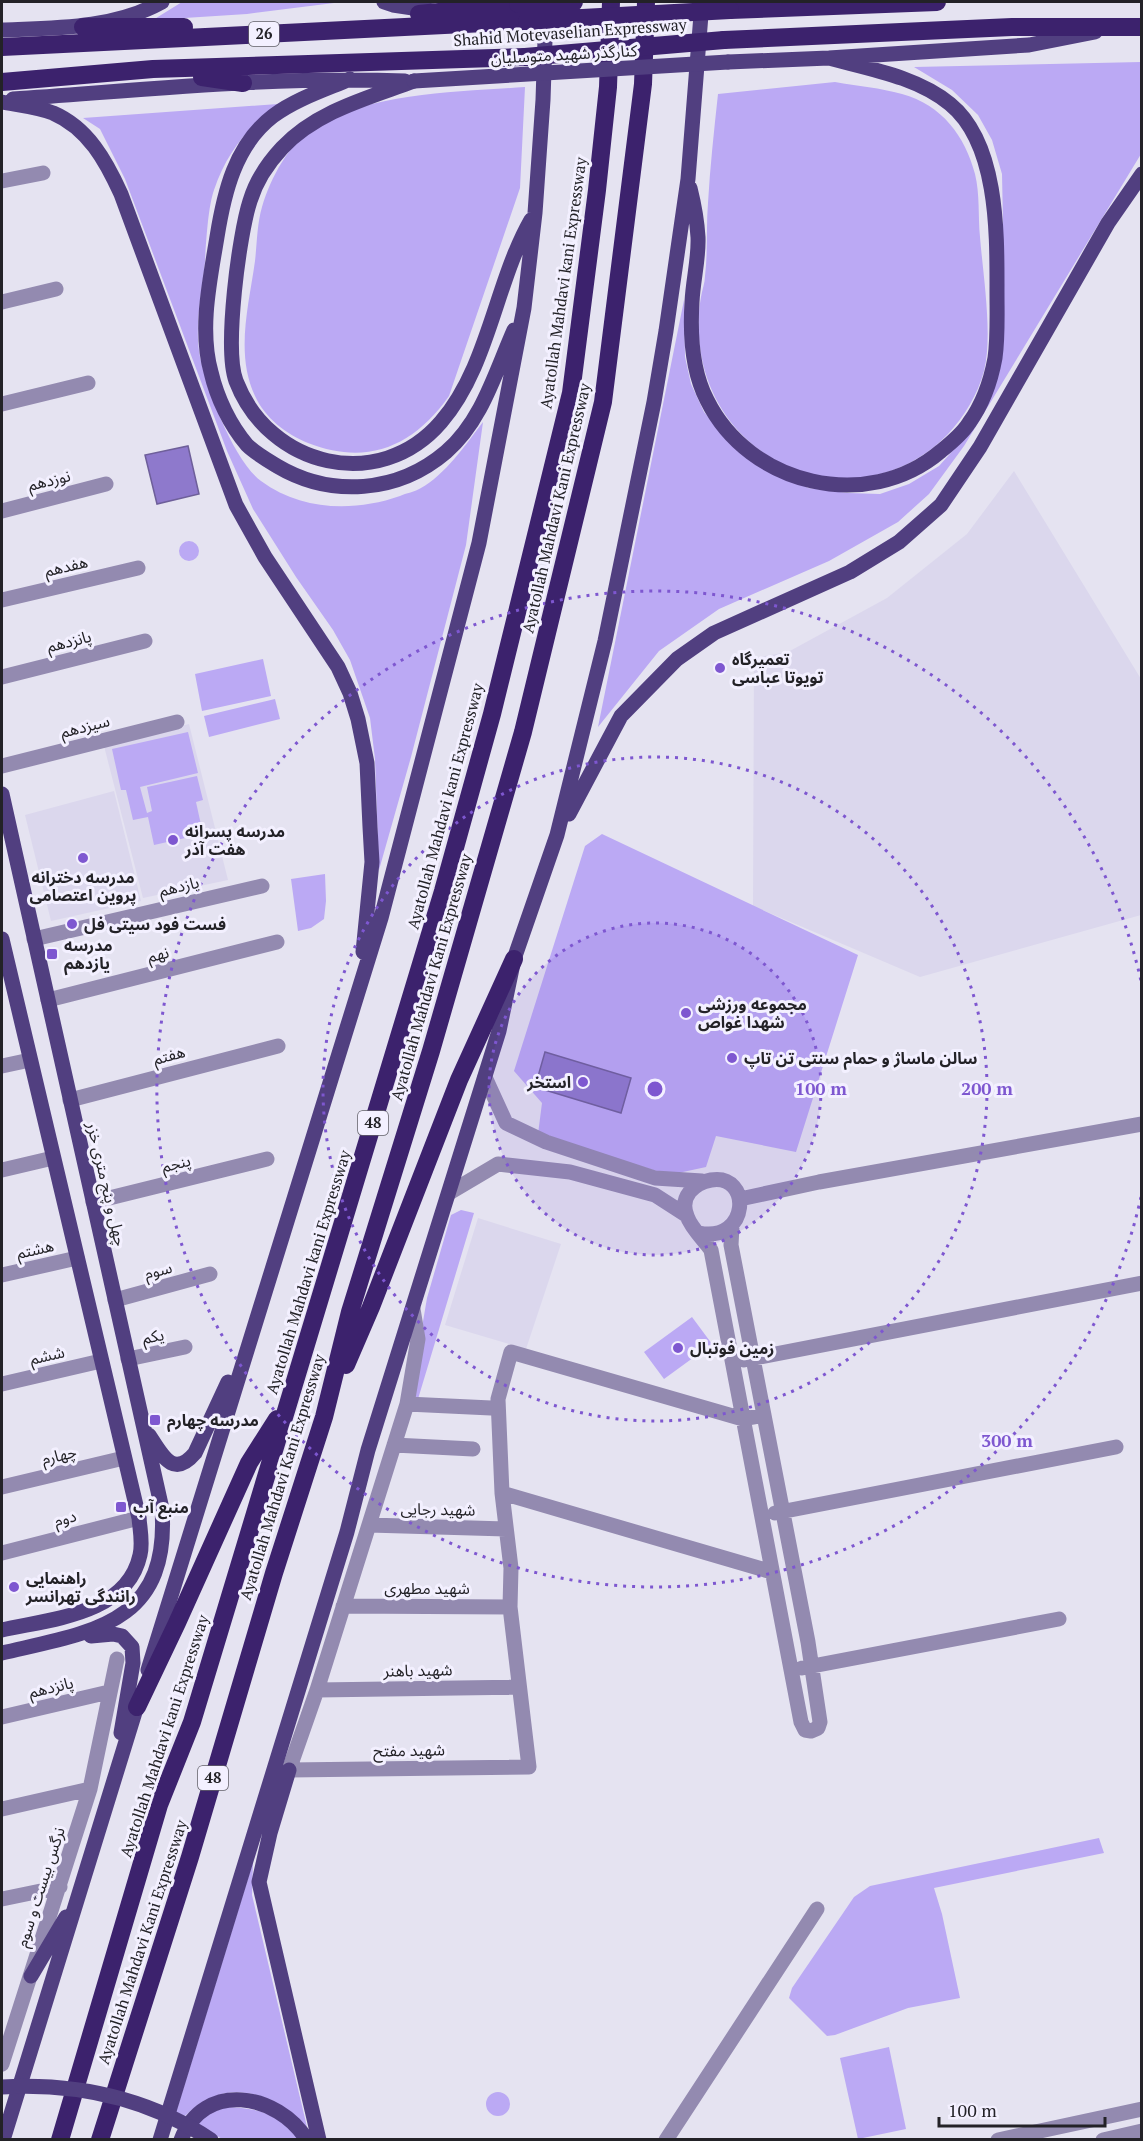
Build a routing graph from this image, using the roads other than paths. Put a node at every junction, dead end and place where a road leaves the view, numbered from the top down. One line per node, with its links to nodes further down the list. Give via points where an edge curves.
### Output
1 (162, 2): 11 (main road, via 142,12)
2 (384, 2): 10 (main road)
3 (546, 2): 27 (main road, Ayatollah Mahdavi Kani Expressway)
4 (574, 2): 10 (highway, bridge)
5 (602, 2): 14 (highway)
6 (611, 2): 14 (highway, 48)
7 (646, 2): 86 (highway, Ayatollah Mahdavi Kani Expressway / 48, via 643,84 603,402 523,732 431,1051 350,1312)
8 (702, 2): 25 (main road)
9 (937, 2): 15 (highway, Shahid Motevaselian Expressway / 26, bridge)
10 (441, 13): 11 (highway, via 268,26)
11 (83, 27): 13 (main road)
12 (1134, 27): 16 (main road, کنارگذر شهید متوسلیان, via 1029,45); 17 (highway, Shahid Motevaselian Expressway / 26, bridge, via 1012,27 724,40 525,57)
13 (2, 30)
14 (611, 40): 82 (highway, Ayatollah Mahdavi kani Expressway / 48, via 568,405 492,714 443,891)
15 (2, 47)
16 (829, 58): 19 (main road, کنارگذر شهید متوسلیان, bridge); 25 (main road, via 925,87 952,105 968,124 985,161 997,234 995,356 991,376 969,423 937,455 898,477 872,484 812,483 760,461 723,426 708,402 694,362 692,304 698,239)
17 (153, 69): 20 (highway, Shahid Motevaselian Expressway / 26); 21 (highway)
18 (350, 79): 19 (main road, کنارگذر شهید متوسلیان); 21 (main road, کنارگذر شهید متوسلیان); 30 (main road, via 296,101 271,117 249,140 232,171 222,203 206,334 210,370 222,404 248,446 291,474 321,485 370,486 412,475 447,451 466,430 482,406)
19 (414, 81): 27 (main road, via 315,121 282,148 257,182 240,248 231,364 241,393 268,429 288,446 312,458 336,463 383,460 424,438 442,421 474,369 518,242)
20 (2, 82)
21 (243, 82): 22 (main road, کنارگذر شهید متوسلیان)
22 (2, 101): 51 (main road, via 52,113 75,125 107,164 236,506 338,667 350,693 367,763 372,862)
23 (43, 173): 26 (street)
24 (1142, 174): 43 (main road, via 1108,223 980,447 941,505 898,542 849,572 714,633 677,659 621,716)
25 (688, 179): 43 (main road, via 666,331 627,539)
26 (2, 181)
27 (535, 213): 30 (main road, Ayatollah Mahdavi Kani Expressway)
28 (56, 289): 29 (street)
29 (2, 302)
30 (524, 309): 51 (main road, Ayatollah Mahdavi Kani Expressway, via 479,543 384,906)
31 (88, 383): 32 (street)
32 (2, 404)
33 (106, 484): 34 (street, نوزدهم)
34 (2, 511)
35 (138, 568): 36 (street, هفدهم)
36 (2, 600)
37 (145, 641): 38 (street, پانزدهم)
38 (2, 677)
39 (177, 722): 40 (street, سیزدهم)
40 (2, 766)
41 (2, 794): 42 (main road, چهل و پنج متری خزر)
42 (4, 814): 44 (main road, via 7,831); 47 (main road, چهل و پنج متری خزر)
43 (557, 835): 49 (main road)
44 (2, 838)
45 (262, 886): 47 (street, یازدهم)
46 (2, 939): 50 (main road)
47 (34, 939): 52 (main road, چهل و پنج متری خزر)
48 (277, 942): 52 (street, نهم)
49 (514, 958): 56 (main road, via 499,1031); 86 (highway, via 459,1080)
50 (4, 959): 54 (main road)
51 (361, 977): 75 (main road, Ayatollah Mahdavi Kani Expressway)
52 (48, 1000): 57 (main road, چهل و پنج متری خزر)
53 (278, 1046): 57 (street, هفتم)
54 (30, 1060): 55 (street); 59 (main road)
55 (2, 1066)
56 (484, 1077): 62 (street, via 506,1123 546,1142 655,1178); 63 (main road)
57 (70, 1100): 65 (main road, چهل و پنج متری خزر)
58 (1142, 1124): 64 (street)
59 (53, 1158): 61 (street); 69 (main road)
60 (267, 1160): 65 (street, پنجم)
61 (2, 1170)
62 (702, 1181): 64 (street, via 730,1182); 66 (street, via 690,1189)
63 (449, 1193): 66 (street, via 498,1164 581,1174 655,1195); 74 (main road)
64 (740, 1199): 67 (street, via 739,1214)
65 (93, 1202): 73 (main road, چهل و پنج متری خزر)
66 (686, 1215): 68 (street)
67 (732, 1226): 68 (street, via 711,1236); 77 (street, via 731,1245)
68 (699, 1233): 80 (street, via 711,1250)
69 (77, 1258): 71 (street, هشتم); 79 (main road)
70 (210, 1274): 73 (street, سوم)
71 (2, 1275)
72 (1142, 1283): 77 (street)
73 (115, 1300): 78 (main road, چهل و پنج متری خزر)
74 (413, 1309): 83 (street, via 417,1338); 120 (main road)
75 (257, 1319): 88 (main road, via 189,1461 171,1464); 116 (main road, Ayatollah Mahdavi Kani Expressway)
76 (185, 1347): 78 (street, یکم)
77 (753, 1358): 80 (street); 85 (street)
78 (128, 1359): 88 (main road, چهل و پنج متری خزر)
79 (102, 1361): 81 (street, ششم); 92 (main road)
80 (732, 1362): 87 (street)
81 (2, 1384)
82 (290, 1397): 116 (highway, via 249,1463); 136 (highway, Ayatollah Mahdavi kani Expressway / 48, via 192,1722 159,1804)
83 (407, 1404): 84 (street); 89 (street)
84 (491, 1408)
85 (764, 1415): 87 (street); 95 (street)
86 (324, 1417): 137 (highway, Ayatollah Mahdavi Kani Expressway / 48)
87 (743, 1419): 94 (street, via 511,1352 498,1399); 96 (street)
88 (143, 1426): 107 (main road, چهل و پنج متری خزر, via 162,1509 160,1554 151,1581 134,1604 114,1620)
89 (394, 1445): 91 (street); 98 (street)
90 (1116, 1447): 95 (street)
91 (473, 1449)
92 (124, 1458): 93 (street, چهارم); 97 (main road)
93 (2, 1487)
94 (502, 1493): 101 (street); 103 (street, via 511,1568)
95 (783, 1511): 96 (street); 111 (street)
96 (761, 1516): 101 (street)
97 (139, 1518): 100 (street, دوم); 104 (main road, via 140,1554 126,1585 114,1596)
98 (369, 1525): 99 (street, شهید رجایی); 102 (street)
99 (506, 1529)
100 (2, 1553)
101 (772, 1572): 112 (street)
102 (343, 1606): 103 (street, شهید مطهری); 114 (street)
103 (510, 1607): 113 (street)
104 (76, 1614): 106 (main road); 107 (main road, via 84,1615 88,1621)
105 (1059, 1619): 111 (street)
106 (2, 1630)
107 (83, 1634): 108 (main road, چهل و پنج متری خزر)
108 (61, 1639): 109 (main road); 119 (main road, via 113,1634 122,1636 132,1647)
109 (2, 1653)
110 (117, 1659): 115 (street, نرگس بیست و سوم)
111 (812, 1666): 112 (street); 112 (street, via 820,1722 811,1731 801,1725)
112 (790, 1670)
113 (519, 1687): 114 (street, شهید باهنر); 118 (street, شهید مفتح, via 529,1767)
114 (317, 1690): 118 (street)
115 (109, 1692): 117 (street, پانزدهم); 121 (street, نرگس بیست و سوم)
116 (137, 1707): 119 (main road, Ayatollah Mahdavi Kani Expressway)
117 (2, 1717)
118 (290, 1770): 122 (main road)
119 (116, 1774): 126 (main road, Ayatollah Mahdavi Kani Expressway)
120 (271, 1776): 122 (main road); 124 (main road)
121 (90, 1789): 123 (street); 125 (street, نرگس بیست و سوم)
122 (278, 1807): 124 (main road); 143 (main road, via 259,1882)
123 (2, 1809)
124 (252, 1836): 138 (main road)
125 (60, 1887): 127 (street); 129 (street, نرگس بیست و سوم)
126 (78, 1896): 129 (main road); 135 (main road, Ayatollah Mahdavi Kani Expressway)
127 (2, 1899)
128 (818, 1909): 144 (street)
129 (31, 1976): 130 (street, نرگس بیست و سوم)
130 (2, 2064)
131 (2, 2087): 141 (main road, bridge, via 54,2086 119,2097)
132 (2, 2096): 140 (main road, via 52,2095 116,2105)
133 (1142, 2109): 145 (street)
134 (1142, 2132): 146 (street)
135 (3, 2139)
136 (60, 2139)
137 (100, 2139)
138 (160, 2139)
139 (181, 2139): 142 (main road, via 185,2128 204,2108 227,2100 247,2100 270,2106 288,2117)
140 (197, 2139)
141 (211, 2139)
142 (308, 2139)
143 (320, 2139)
144 (666, 2139)
145 (998, 2139)
146 (1103, 2139)

